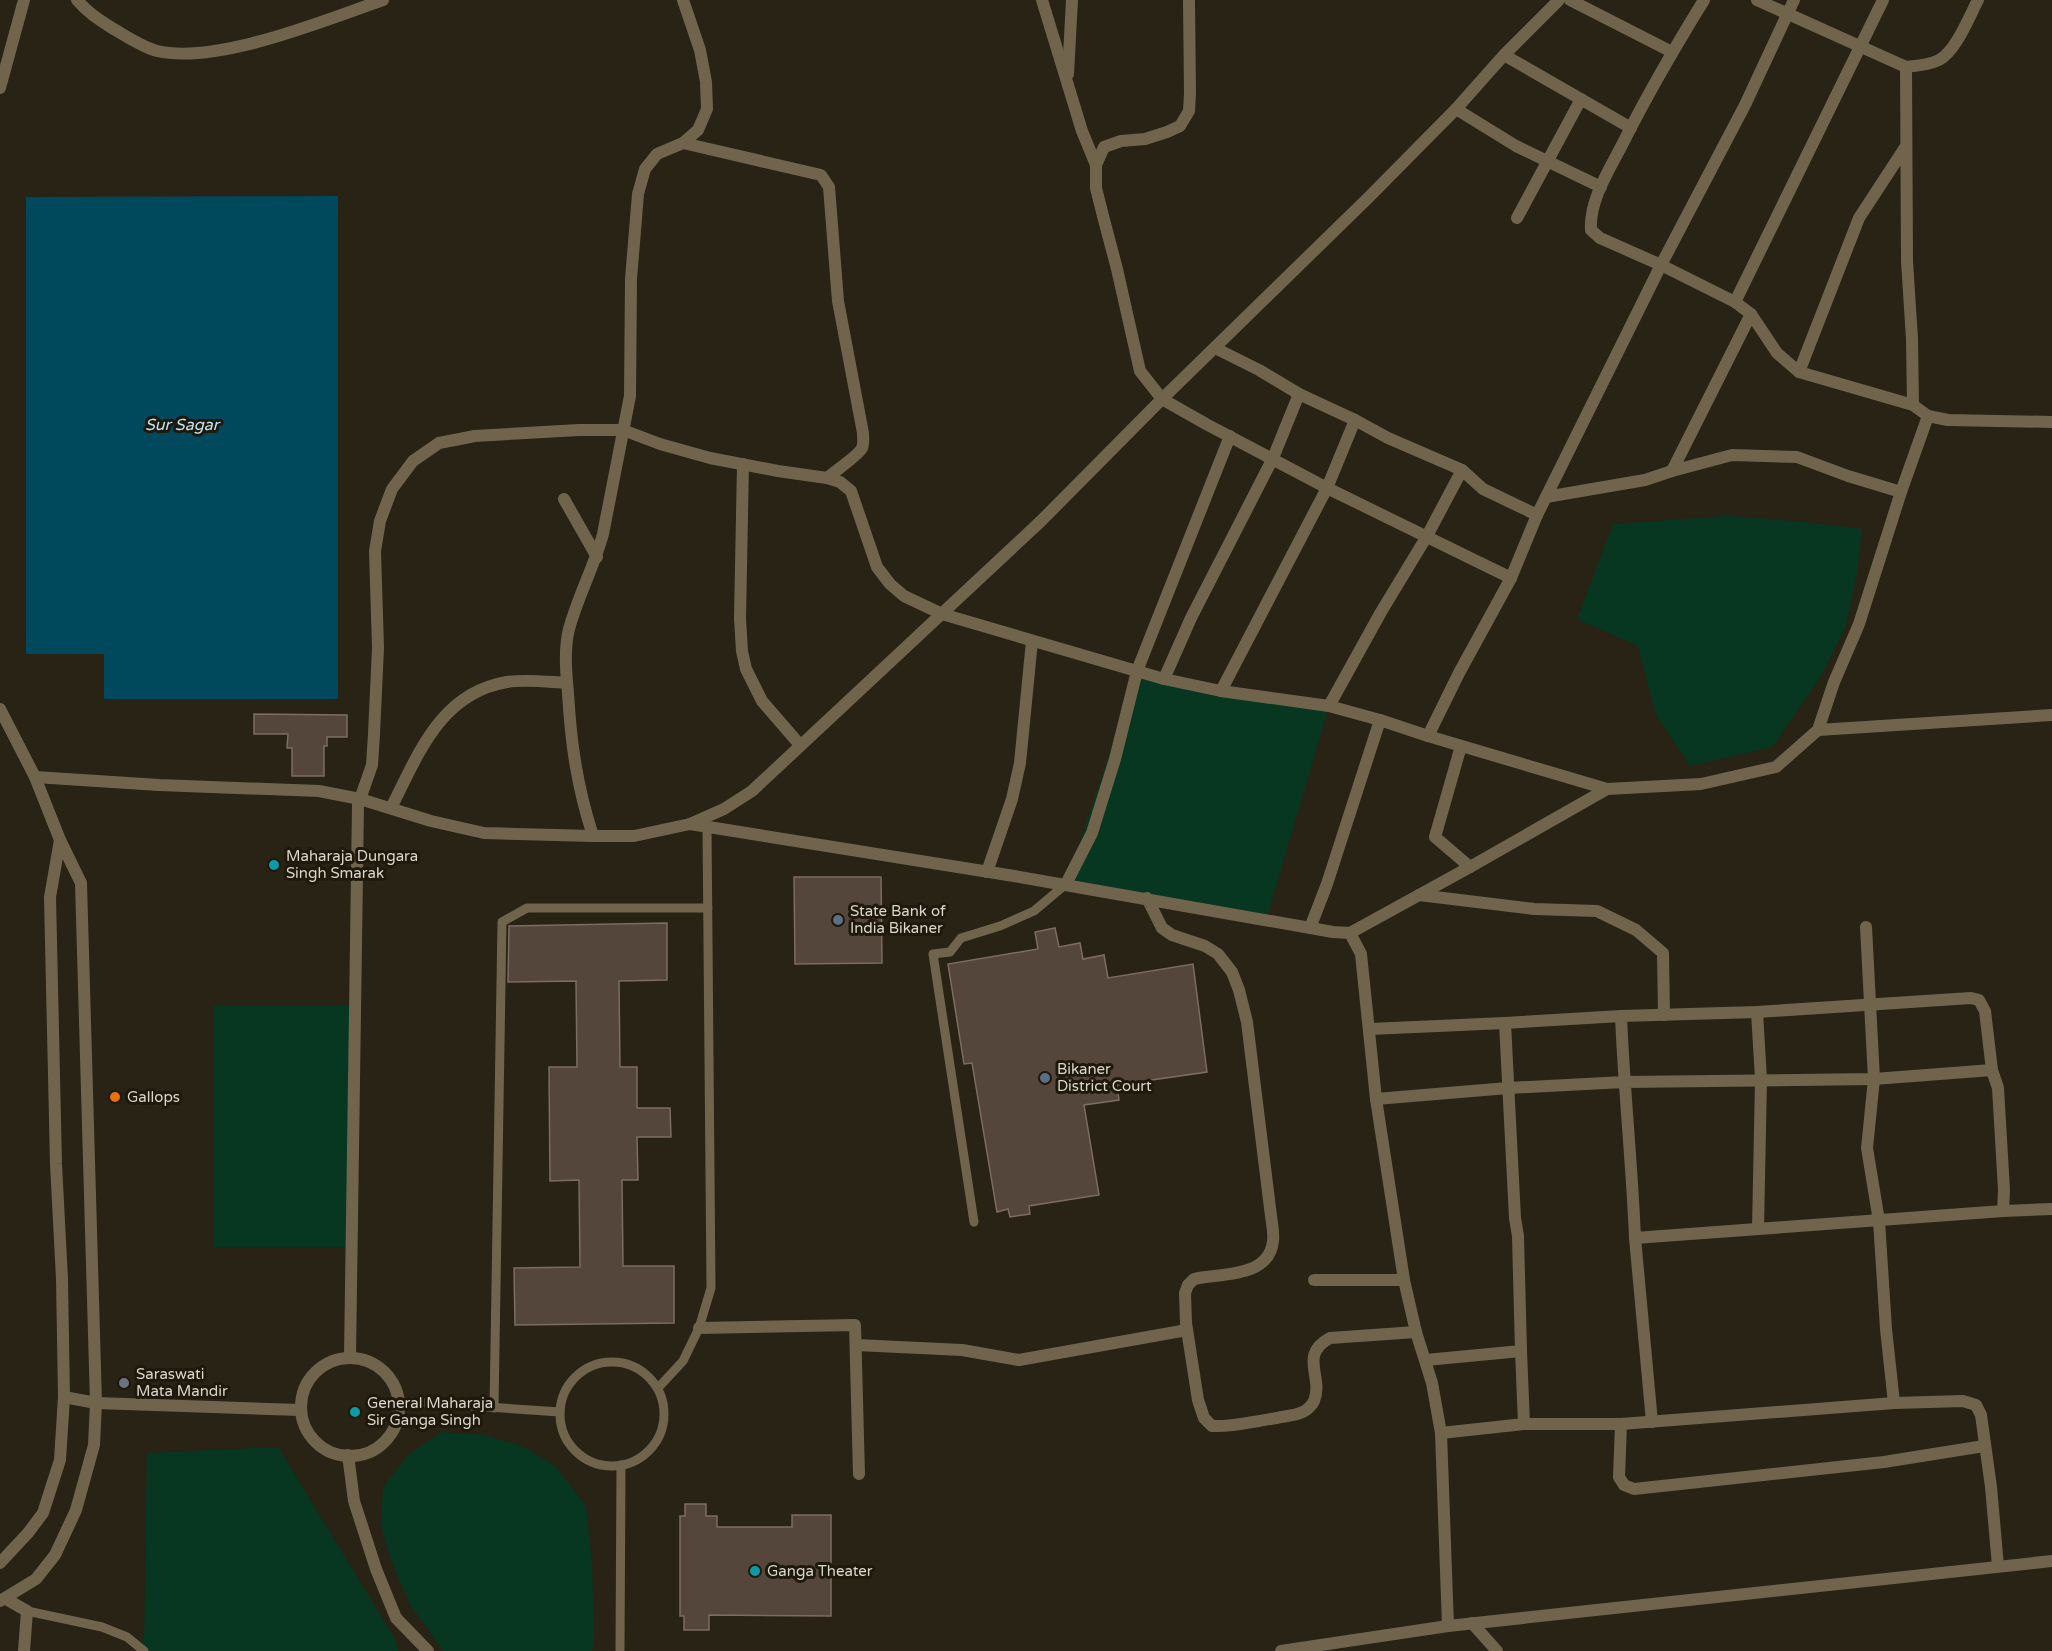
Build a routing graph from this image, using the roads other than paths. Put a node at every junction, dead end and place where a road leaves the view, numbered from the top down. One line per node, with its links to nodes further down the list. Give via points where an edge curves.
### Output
1 (24, 0): 21 (street)
2 (77, 0): 3 (street, via 87,13 128,37 156,50 179,54 264,40)
3 (383, 0)
4 (683, 0): 25 (street, via 706,82 706,109 698,130)
5 (1042, 0): 20 (street)
6 (1072, 0): 20 (street)
7 (1189, 0): 28 (street, via 1189,111 1180,126 1167,132 1104,147)
8 (1559, 0): 18 (street)
9 (1570, 0): 17 (street)
10 (1704, 0): 17 (street)
11 (1757, 0): 15 (street)
12 (1794, 0): 15 (street)
13 (1883, 0): 16 (street)
14 (1978, 0): 19 (street, via 1951,49 1940,59)
15 (1788, 14): 16 (street); 31 (street)
16 (1860, 47): 19 (street); 32 (street)
17 (1672, 52): 24 (street)
18 (1504, 55): 22 (street); 23 (street)
19 (1906, 68): 26 (street)
20 (1068, 84): 28 (street)
21 (0, 88)
22 (1581, 99): 24 (street); 27 (street)
23 (1456, 109): 27 (street); 34 (street)
24 (1630, 128): 29 (street)
25 (683, 143): 42 (street, via 657,154 645,169 639,194 631,279 630,396); 48 (street, via 821,175 829,187 838,301 863,447)
26 (1906, 146): 35 (street, via 1859,218); 38 (street)
27 (1547, 162): 29 (street); 30 (street)
28 (1096, 165): 37 (street, via 1096,188 1140,371)
29 (1600, 187): 31 (street, via 1591,230 1600,238)
30 (1517, 218)
31 (1661, 265): 32 (street); 51 (street)
32 (1735, 302): 33 (street)
33 (1751, 314): 35 (street, via 1777,353); 47 (street)
34 (1215, 348): 36 (street); 37 (street)
35 (1799, 372): 38 (street)
36 (1299, 394): 40 (street); 44 (street)
37 (1162, 399): 43 (street); 57 (street)
38 (1913, 405): 39 (street)
39 (1928, 416): 41 (street, via 1948,420); 50 (street)
40 (1355, 420): 46 (street); 49 (street)
41 (2052, 422)
42 (622, 430): 45 (street, via 660,444); 55 (street); 73 (street, via 475,436 439,443 413,461 392,489 380,521 375,551 378,648 374,734 372,765)
43 (1230, 436): 44 (street); 59 (street)
44 (1273, 458): 49 (street); 60 (street)
45 (743, 464): 48 (street); 69 (street, via 742,651 762,701)
46 (1462, 470): 53 (street, via 1483,489); 54 (street)
47 (1672, 471): 50 (street, via 1732,455 1797,457); 51 (street, via 1645,480)
48 (827, 478): 57 (street, via 851,491 877,567 890,584 903,597)
49 (1327, 488): 54 (street); 62 (street)
50 (1900, 492): 67 (street, via 1859,624)
51 (1546, 497): 53 (street)
52 (564, 499): 55 (street)
53 (1537, 515): 56 (street)
54 (1427, 536): 56 (street); 63 (street)
55 (597, 557): 61 (street, via 568,632)
56 (1511, 578): 68 (street)
57 (942, 614): 58 (street); 69 (street)
58 (1032, 640): 59 (street); 80 (street, via 1020,763)
59 (1137, 671): 60 (street); 81 (street, via 1092,833)
60 (1164, 679): 62 (street)
61 (567, 683): 74 (street, via 510,681 466,698 428,736); 77 (street, via 573,760)
62 (1221, 692): 63 (street)
63 (1329, 706): 66 (street)
64 (0, 709): 71 (street)
65 (2052, 715): 67 (street)
66 (1380, 720): 68 (street); 86 (street)
67 (1818, 730): 72 (street, via 1776,767 1701,784)
68 (1428, 736): 70 (street)
69 (800, 746): 75 (street, via 752,790 724,809)
70 (1461, 746): 72 (street); 79 (street, via 1435,837)
71 (35, 777): 73 (street, via 319,790); 78 (street)
72 (1607, 789): 79 (street)
73 (360, 799): 74 (street); 113 (street)
74 (391, 808): 77 (street, via 484,833)
75 (690, 824): 76 (street); 77 (street, via 634,836)
76 (707, 827): 80 (street); 84 (lane)
77 (593, 836)
78 (60, 840): 116 (street, via 50,897); 118 (street, via 81,883)
79 (1470, 867): 82 (street)
80 (987, 872): 81 (street)
81 (1065, 884): 83 (street); 103 (lane, via 1034,911 961,938 950,952 933,954)
82 (1419, 895): 87 (street); 90 (street, via 1534,909 1597,911 1636,930 1663,952)
83 (1147, 898): 86 (street); 109 (street, via 1162,928 1218,954 1232,972 1239,990 1274,1239 1263,1264 1247,1271 1194,1280 1188,1285 1184,1306)
84 (708, 908): 108 (lane, via 711,1288); 120 (lane, via 527,908 502,921)
85 (1866, 927): 88 (street)
86 (1310, 928): 87 (street)
87 (1350, 933): 93 (street, via 1361,954)
88 (1869, 1005): 89 (street); 94 (street, via 1979,1000); 96 (street)
89 (1757, 1012): 90 (street); 95 (street)
90 (1664, 1015): 91 (street)
91 (1621, 1016): 92 (street); 97 (street)
92 (1505, 1023): 93 (street); 98 (street)
93 (1370, 1029): 99 (street)
94 (1992, 1070): 96 (street); 101 (street, via 1998,1088)
95 (1761, 1079): 96 (street); 97 (street); 104 (street)
96 (1874, 1079): 102 (street, via 1867,1148)
97 (1624, 1082): 98 (street); 105 (street)
98 (1508, 1088): 99 (street); 112 (street)
99 (1376, 1099): 107 (street)
100 (2052, 1209): 101 (street)
101 (2003, 1212): 102 (street)
102 (1879, 1221): 104 (street); 119 (street)
103 (974, 1222)
104 (1758, 1228): 105 (street)
105 (1635, 1238): 123 (street)
106 (1314, 1280): 107 (street)
107 (1404, 1280): 110 (street)
108 (699, 1328): 111 (street, via 855,1325); 115 (lane, via 683,1361)
109 (1187, 1330): 110 (street, via 1204,1418 1212,1426 1225,1427 1301,1413 1313,1404 1315,1352 1320,1343 1330,1338); 111 (street, via 1019,1360 962,1350)
110 (1416, 1332): 114 (street)
111 (856, 1345): 130 (street)
112 (1521, 1351): 114 (street); 124 (street)
113 (350, 1356): 117 (street, via 386,1370 400,1395); 121 (street, via 324,1363 309,1377 302,1391)
114 (1426, 1360): 126 (street)
115 (657, 1388): 122 (lane, via 633,1366 600,1364 584,1370 572,1381); 129 (lane, via 664,1404 660,1437 637,1460)
116 (64, 1397): 118 (street); 132 (street, via 60,1460 43,1513)
117 (399, 1401): 120 (lane); 128 (street, via 397,1427 383,1445 367,1454)
118 (96, 1403): 121 (street); 134 (street, via 94,1445 72,1519 55,1555 36,1579)
119 (1894, 1403): 123 (street); 127 (street, via 1963,1401 1976,1405)
120 (494, 1408): 122 (lane)
121 (300, 1410): 128 (street, via 304,1427 323,1449)
122 (560, 1412): 129 (lane, via 562,1430 578,1453 602,1465)
123 (1652, 1422): 125 (street)
124 (1524, 1424): 125 (street); 126 (street)
125 (1621, 1424): 127 (street, via 1619,1477 1624,1485 1634,1489 1884,1462)
126 (1441, 1432): 137 (street)
127 (1984, 1446): 133 (street)
128 (348, 1455): 140 (street, via 354,1502 376,1569 396,1618)
129 (621, 1465): 141 (lane)
130 (860, 1474)
131 (2052, 1561): 133 (street)
132 (0, 1563)
133 (1998, 1566): 136 (street)
134 (3, 1600): 135 (street)
135 (27, 1611): 138 (street); 139 (lane, via 102,1627 127,1637)
136 (1472, 1623): 137 (street); 143 (street)
137 (1448, 1626): 142 (street)
138 (24, 1651)
139 (144, 1651)
140 (428, 1651)
141 (620, 1651)
142 (1281, 1651)
143 (1497, 1651)

